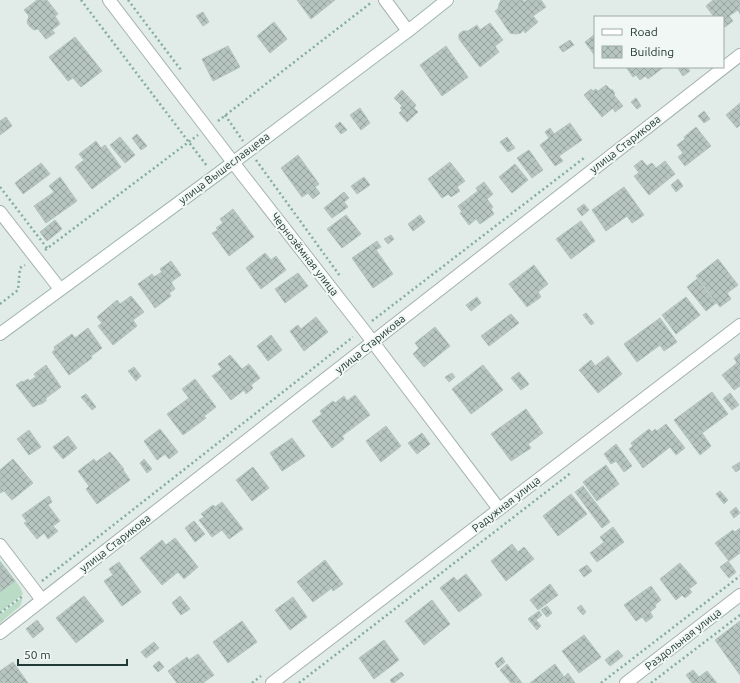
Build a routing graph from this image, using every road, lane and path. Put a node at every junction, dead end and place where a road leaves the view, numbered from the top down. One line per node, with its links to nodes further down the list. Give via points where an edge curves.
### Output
1 (81, 0): 15 (path)
2 (109, 0): 14 (street, Чернозёмная улица)
3 (128, 0): 10 (path)
4 (385, 0): 6 (street)
5 (447, 0): 6 (street, улица Вышеславцева)
6 (408, 31): 14 (street, улица Вышеславцева)
7 (740, 55): 8 (street, улица Старикова)
8 (724, 67)
9 (723, 68): 25 (street, улица Старикова)
10 (186, 76)
11 (214, 114): 12 (path)
12 (219, 120)
13 (585, 158): 23 (path)
14 (233, 162): 15 (street, улица Вышеславцева); 23 (street, Чернозёмная улица)
15 (215, 176): 20 (street, улица Вышеславцева)
16 (0, 187): 18 (path)
17 (0, 212): 20 (street)
18 (47, 248)
19 (26, 264): 21 (path, via 20,268 18,290)
20 (60, 289): 24 (street, улица Вышеславцева)
21 (0, 304)
22 (740, 325): 27 (street, Радужная улица)
23 (363, 329): 25 (street, Чернозёмная улица); 30 (path)
24 (0, 334)
25 (372, 342): 27 (street, Чернозёмная улица); 32 (street, улица Старикова)
26 (576, 469): 37 (path)
27 (499, 509): 36 (street, Радужная улица)
28 (0, 545): 30 (street)
29 (740, 576): 38 (path)
30 (32, 588): 32 (street); 33 (path)
31 (740, 595): 39 (street, Раздольная улица)
32 (42, 600): 35 (street, улица Старикова)
33 (0, 613)
34 (740, 615): 40 (path)
35 (0, 633)
36 (272, 683)
37 (299, 683)
38 (601, 683)
39 (626, 683)
40 (651, 683)

